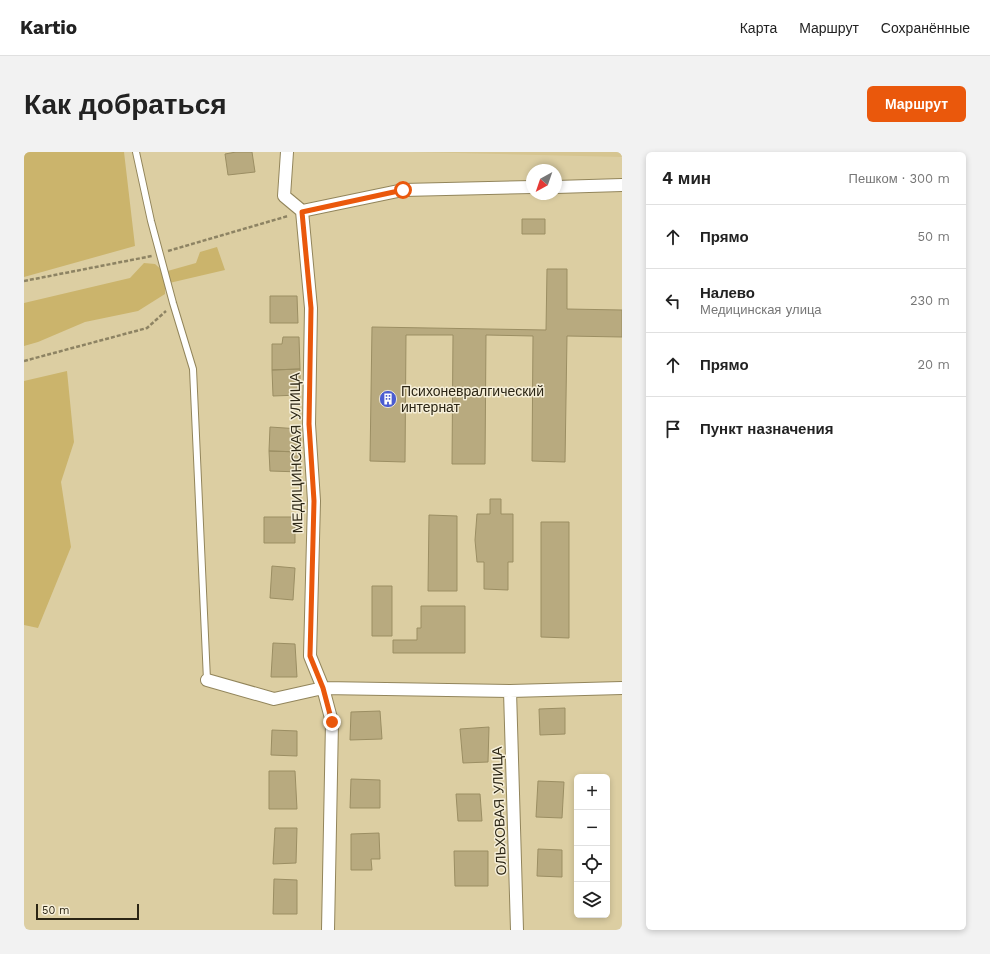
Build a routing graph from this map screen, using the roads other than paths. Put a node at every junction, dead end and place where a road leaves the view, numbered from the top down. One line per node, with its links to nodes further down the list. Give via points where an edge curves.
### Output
1 (136, 152): 7 (lane, via 151,221 193,369)
2 (287, 152): 6 (street, via 284,196)
3 (622, 185): 5 (street)
4 (526, 187): 6 (street, via 403,190)
5 (562, 187)
6 (302, 212): 8 (street, МЕДИЦИНСКАЯ УЛИЦА, via 311,308 309,424 314,501 310,656)
7 (207, 680): 8 (street, via 274,699)
8 (323, 688): 10 (street); 11 (street, МЕДИЦИНСКАЯ УЛИЦА, via 332,722)
9 (622, 688): 10 (street)
10 (510, 691): 12 (street, ОЛЬХОВАЯ УЛИЦА)
11 (328, 930)
12 (517, 930)

